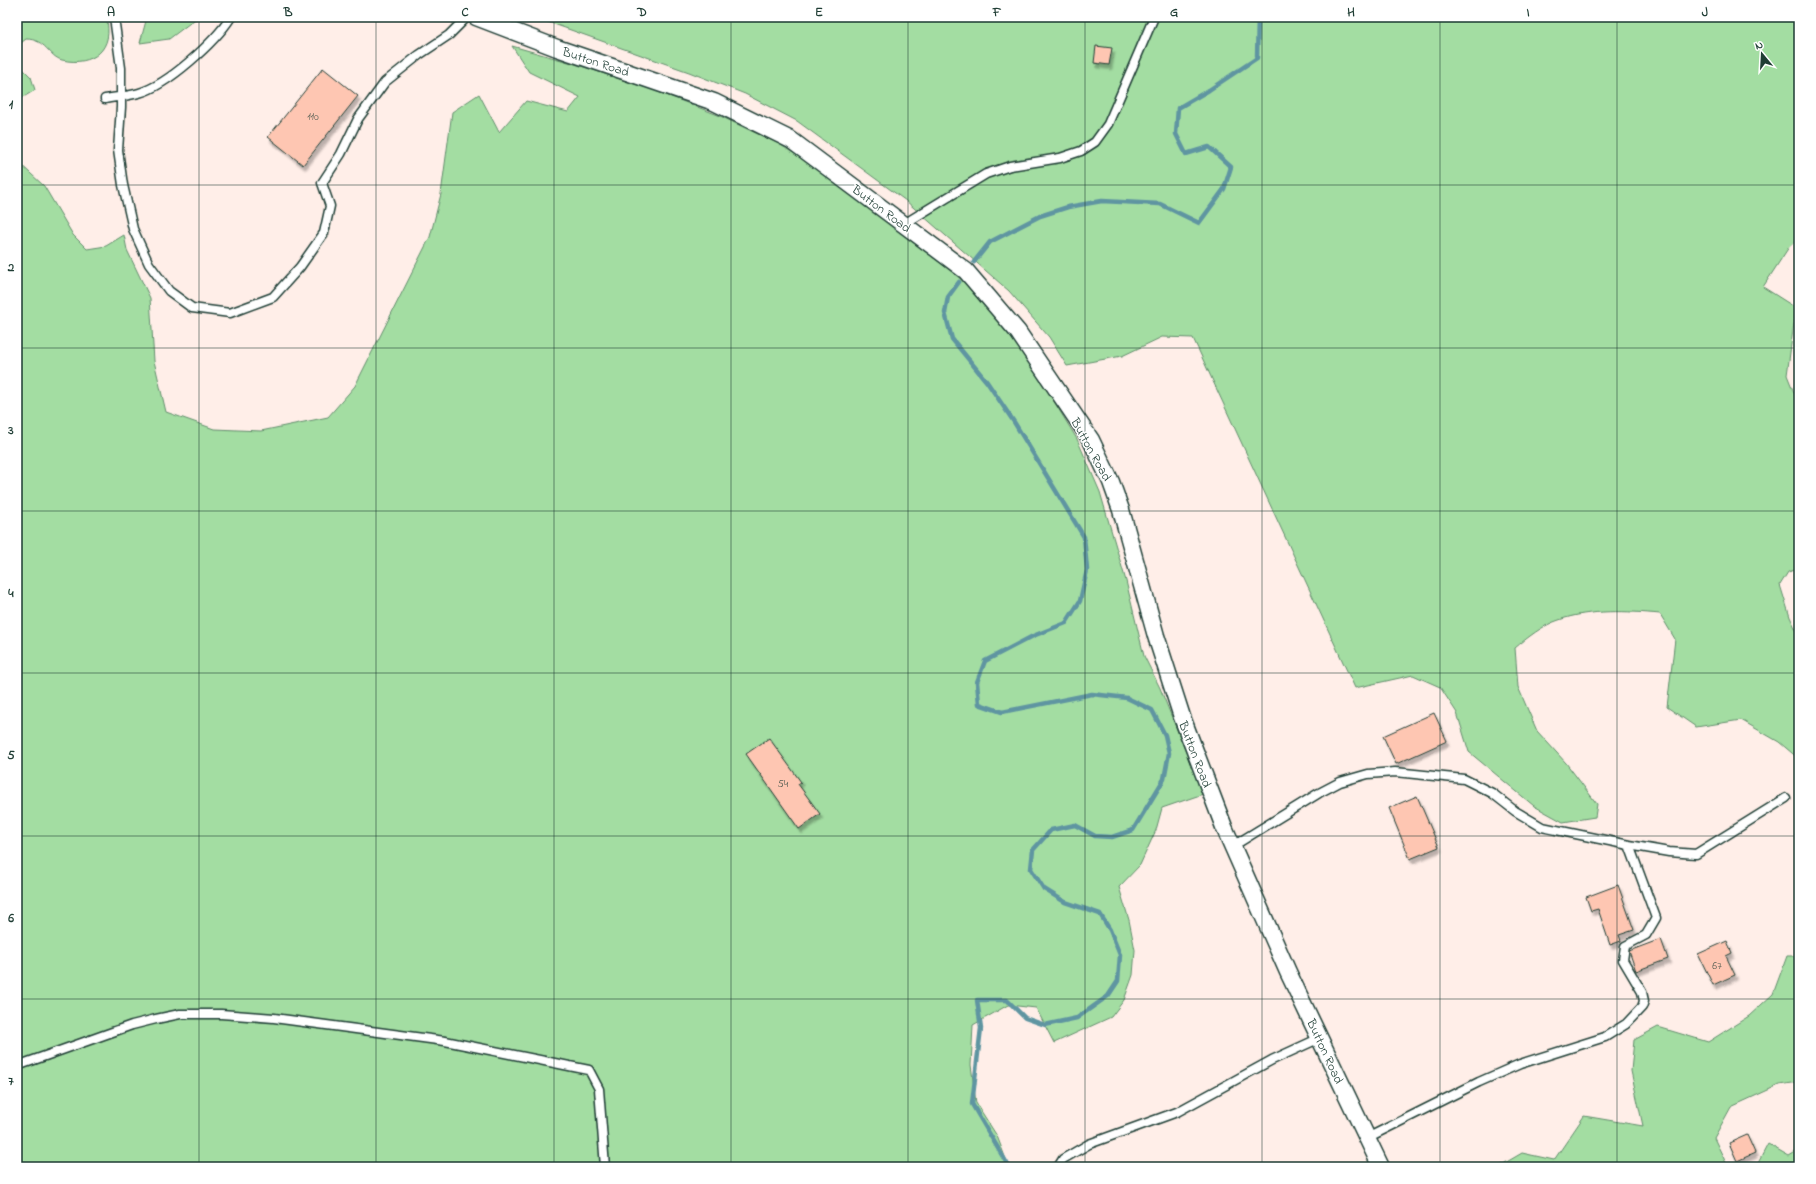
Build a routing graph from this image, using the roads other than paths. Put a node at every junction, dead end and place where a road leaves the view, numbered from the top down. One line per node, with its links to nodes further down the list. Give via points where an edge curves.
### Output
1 (114, 17): 6 (lane, via 121,68)
2 (231, 17): 6 (lane, via 223,31 193,59 140,93)
3 (466, 17): 6 (lane, via 449,35 419,54 385,82 358,119 322,183 330,206 324,233 300,267 272,297 230,313 192,308 169,291 149,264 133,228 123,185 118,150)
4 (476, 17): 8 (street, Button Road, via 714,102 791,140)
5 (1154, 17): 8 (lane, via 1108,124 1095,142 1081,151 1060,158 1010,166 986,174)
6 (121, 96): 7 (lane)
7 (105, 99)
8 (904, 224): 11 (street, Button Road, via 966,271 986,294 1018,332 1091,440 1121,510 1156,636 1182,717)
9 (1786, 798): 10 (lane, via 1696,854)
10 (1629, 845): 11 (lane, via 1542,827 1492,793 1464,779 1396,772 1368,774 1340,782); 14 (lane, via 1656,918 1646,935 1625,946 1623,960 1642,992 1642,1007 1626,1024 1605,1037 1520,1064 1451,1095)
11 (1233, 846): 12 (street, Button Road)
12 (1320, 1038): 14 (street, Button Road); 16 (lane, via 1272,1060 1177,1112 1089,1144 1063,1159)
13 (17, 1066): 15 (lane, via 132,1025 180,1014 274,1018 444,1041 589,1070 599,1089)
14 (1367, 1138): 17 (street, Button Road)
15 (605, 1167)
16 (1058, 1167)
17 (1381, 1167)

